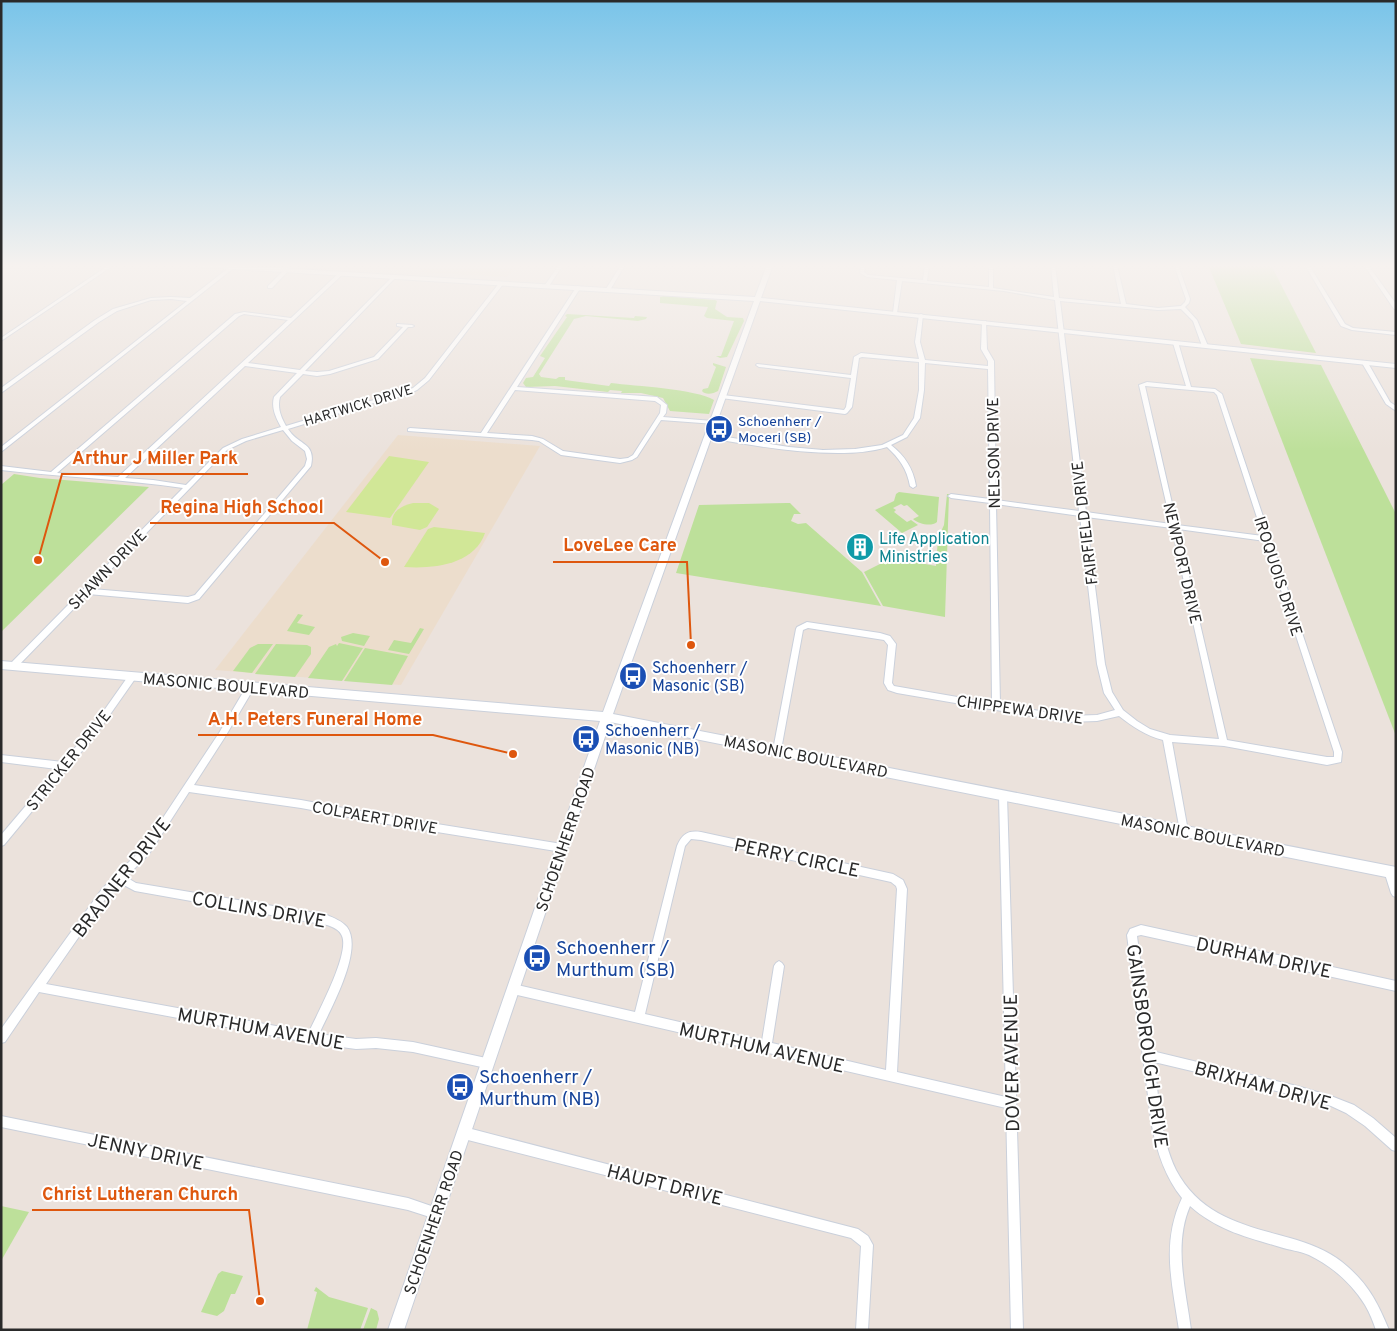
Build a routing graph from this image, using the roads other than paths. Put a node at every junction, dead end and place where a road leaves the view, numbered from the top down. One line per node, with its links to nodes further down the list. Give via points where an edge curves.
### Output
1 (20, 327): 19 (street)
2 (89, 327): 32 (street)
3 (157, 327): 42 (street)
4 (222, 327): 44 (street)
5 (283, 327): 24 (street)
6 (344, 327): 28 (street)
7 (408, 327): 28 (street, via 373,359 325,373)
8 (467, 327): 37 (street, HARTWICK DRIVE, via 416,389)
9 (553, 327): 30 (street)
10 (748, 327): 33 (main road, SCHOENHERR ROAD)
11 (920, 327): 22 (street, via 918,346)
12 (984, 327): 27 (street, NELSON DRIVE, via 984,349)
13 (1028, 327): 17 (main road)
14 (1061, 327): 17 (street)
15 (1197, 327): 21 (street)
16 (1347, 327): 18 (street)
17 (1061, 331): 20 (main road); 50 (street, FAIRFIELD DRIVE)
18 (1396, 334)
19 (1, 340)
20 (1176, 343): 21 (main road); 31 (street)
21 (1204, 346): 23 (main road)
22 (922, 360): 27 (street); 29 (street, via 859,356); 41 (street, via 917,419 909,432)
23 (1365, 363): 26 (main road); 34 (street, via 1388,403)
24 (244, 364): 28 (street); 45 (street)
25 (759, 365): 29 (street)
26 (1396, 366)
27 (991, 368): 49 (street, NELSON DRIVE)
28 (300, 372): 37 (street, via 275,401)
29 (854, 376): 33 (street, via 845,412)
30 (514, 388): 35 (street, via 657,399 664,405); 39 (street)
31 (1189, 388): 51 (street, NEWPORT DRIVE, via 1142,385); 52 (street, IROQUOIS DRIVE, via 1218,392)
32 (1, 391)
33 (723, 397): 36 (main road, SCHOENHERR ROAD)
34 (1396, 409)
35 (662, 415): 36 (street); 39 (street, via 640,450 625,461 561,453 541,440)
36 (714, 421): 40 (main road, SCHOENHERR ROAD)
37 (285, 428): 47 (street, SHAWN DRIVE, via 230,446); 53 (street, via 290,437 307,448 308,466 197,597 188,600)
38 (410, 430): 39 (street)
39 (483, 435)
40 (708, 436): 41 (street, via 836,452 865,451); 60 (main road, SCHOENHERR ROAD)
41 (888, 445): 46 (street, via 908,467)
42 (1, 450)
43 (1, 468): 44 (street)
44 (52, 474): 45 (street)
45 (120, 479): 47 (street)
46 (913, 486)
47 (186, 487): 53 (street, SHAWN DRIVE)
48 (951, 496): 49 (street)
49 (993, 501): 50 (street); 58 (street, NELSON DRIVE)
50 (1083, 514): 51 (street); 59 (street, FAIRFIELD DRIVE, via 1102,669 1108,693)
51 (1174, 526): 52 (street); 62 (street, NEWPORT DRIVE)
52 (1267, 539): 62 (street, IROQUOIS DRIVE, via 1338,760 1327,761)
53 (86, 591): 55 (street, SHAWN DRIVE)
54 (1, 665): 55 (main road, MASONIC BOULEVARD)
55 (13, 666): 56 (main road, MASONIC BOULEVARD)
56 (132, 677): 57 (main road, MASONIC BOULEVARD); 65 (street, STRICKER DRIVE, via 94,731)
57 (251, 686): 60 (main road, MASONIC BOULEVARD); 66 (street, BRADNER DRIVE)
58 (996, 706): 59 (street, CHIPPEWA DRIVE, via 1075,719); 63 (street, CHIPPEWA DRIVE, via 891,688 888,683 892,644 887,638 802,626)
59 (1120, 712): 61 (street, via 1144,730)
60 (607, 717): 63 (main road, MASONIC BOULEVARD); 70 (main road, SCHOENHERR ROAD)
61 (1167, 739): 62 (street); 68 (street)
62 (1224, 743)
63 (777, 750): 67 (main road, MASONIC BOULEVARD)
64 (1, 758): 65 (street)
65 (64, 766): 69 (street, STRICKER DRIVE)
66 (188, 788): 70 (street, COLPAERT DRIVE); 72 (street, BRADNER DRIVE, via 146,851)
67 (1004, 795): 68 (main road, MASONIC BOULEVARD); 86 (street, DOVER AVENUE)
68 (1184, 831): 71 (main road, MASONIC BOULEVARD)
69 (1, 842)
70 (562, 848): 78 (main road, SCHOENHERR ROAD)
71 (1392, 872): 73 (street)
72 (119, 878): 77 (street, BRADNER DRIVE, via 105,892); 81 (street, COLLINS DRIVE, via 135,887 335,922 348,940 345,959)
73 (1396, 893)
74 (1133, 932): 76 (street, DURHAM DRIVE, via 1141,930); 83 (street, GAINSBOROUGH DRIVE)
75 (779, 966): 82 (street)
76 (1396, 986)
77 (37, 988): 80 (street, BRADNER DRIVE); 81 (street, MURTHUM AVENUE)
78 (513, 989): 79 (street, MURTHUM AVENUE); 84 (main road, SCHOENHERR ROAD)
79 (639, 1018): 82 (street, MURTHUM AVENUE); 85 (street, PERRY CIRCLE, via 685,837 700,836 893,878 902,889)
80 (1, 1038)
81 (312, 1038): 84 (street, MURTHUM AVENUE, via 414,1047)
82 (766, 1047): 85 (street, MURTHUM AVENUE)
83 (1147, 1055): 89 (street, BRIXHAM DRIVE, via 1331,1101 1369,1122); 90 (street, GAINSBOROUGH DRIVE, via 1160,1145 1175,1180)
84 (486, 1063): 88 (main road, SCHOENHERR ROAD)
85 (891, 1077): 86 (street, MURTHUM AVENUE)
86 (1012, 1104): 94 (street, DOVER AVENUE)
87 (1, 1121): 91 (street, JENNY DRIVE)
88 (464, 1133): 91 (main road, SCHOENHERR ROAD); 93 (street, HAUPT DRIVE, via 854,1233 864,1240 867,1252)
89 (1396, 1146)
90 (1188, 1198): 95 (street, via 1178,1219 1176,1240); 96 (street, GAINSBOROUGH DRIVE, via 1212,1217 1235,1228 1324,1256 1361,1288)
91 (436, 1212): 92 (main road, SCHOENHERR ROAD)
92 (396, 1330)
93 (862, 1330)
94 (1017, 1330)
95 (1185, 1330)
96 (1383, 1330)

